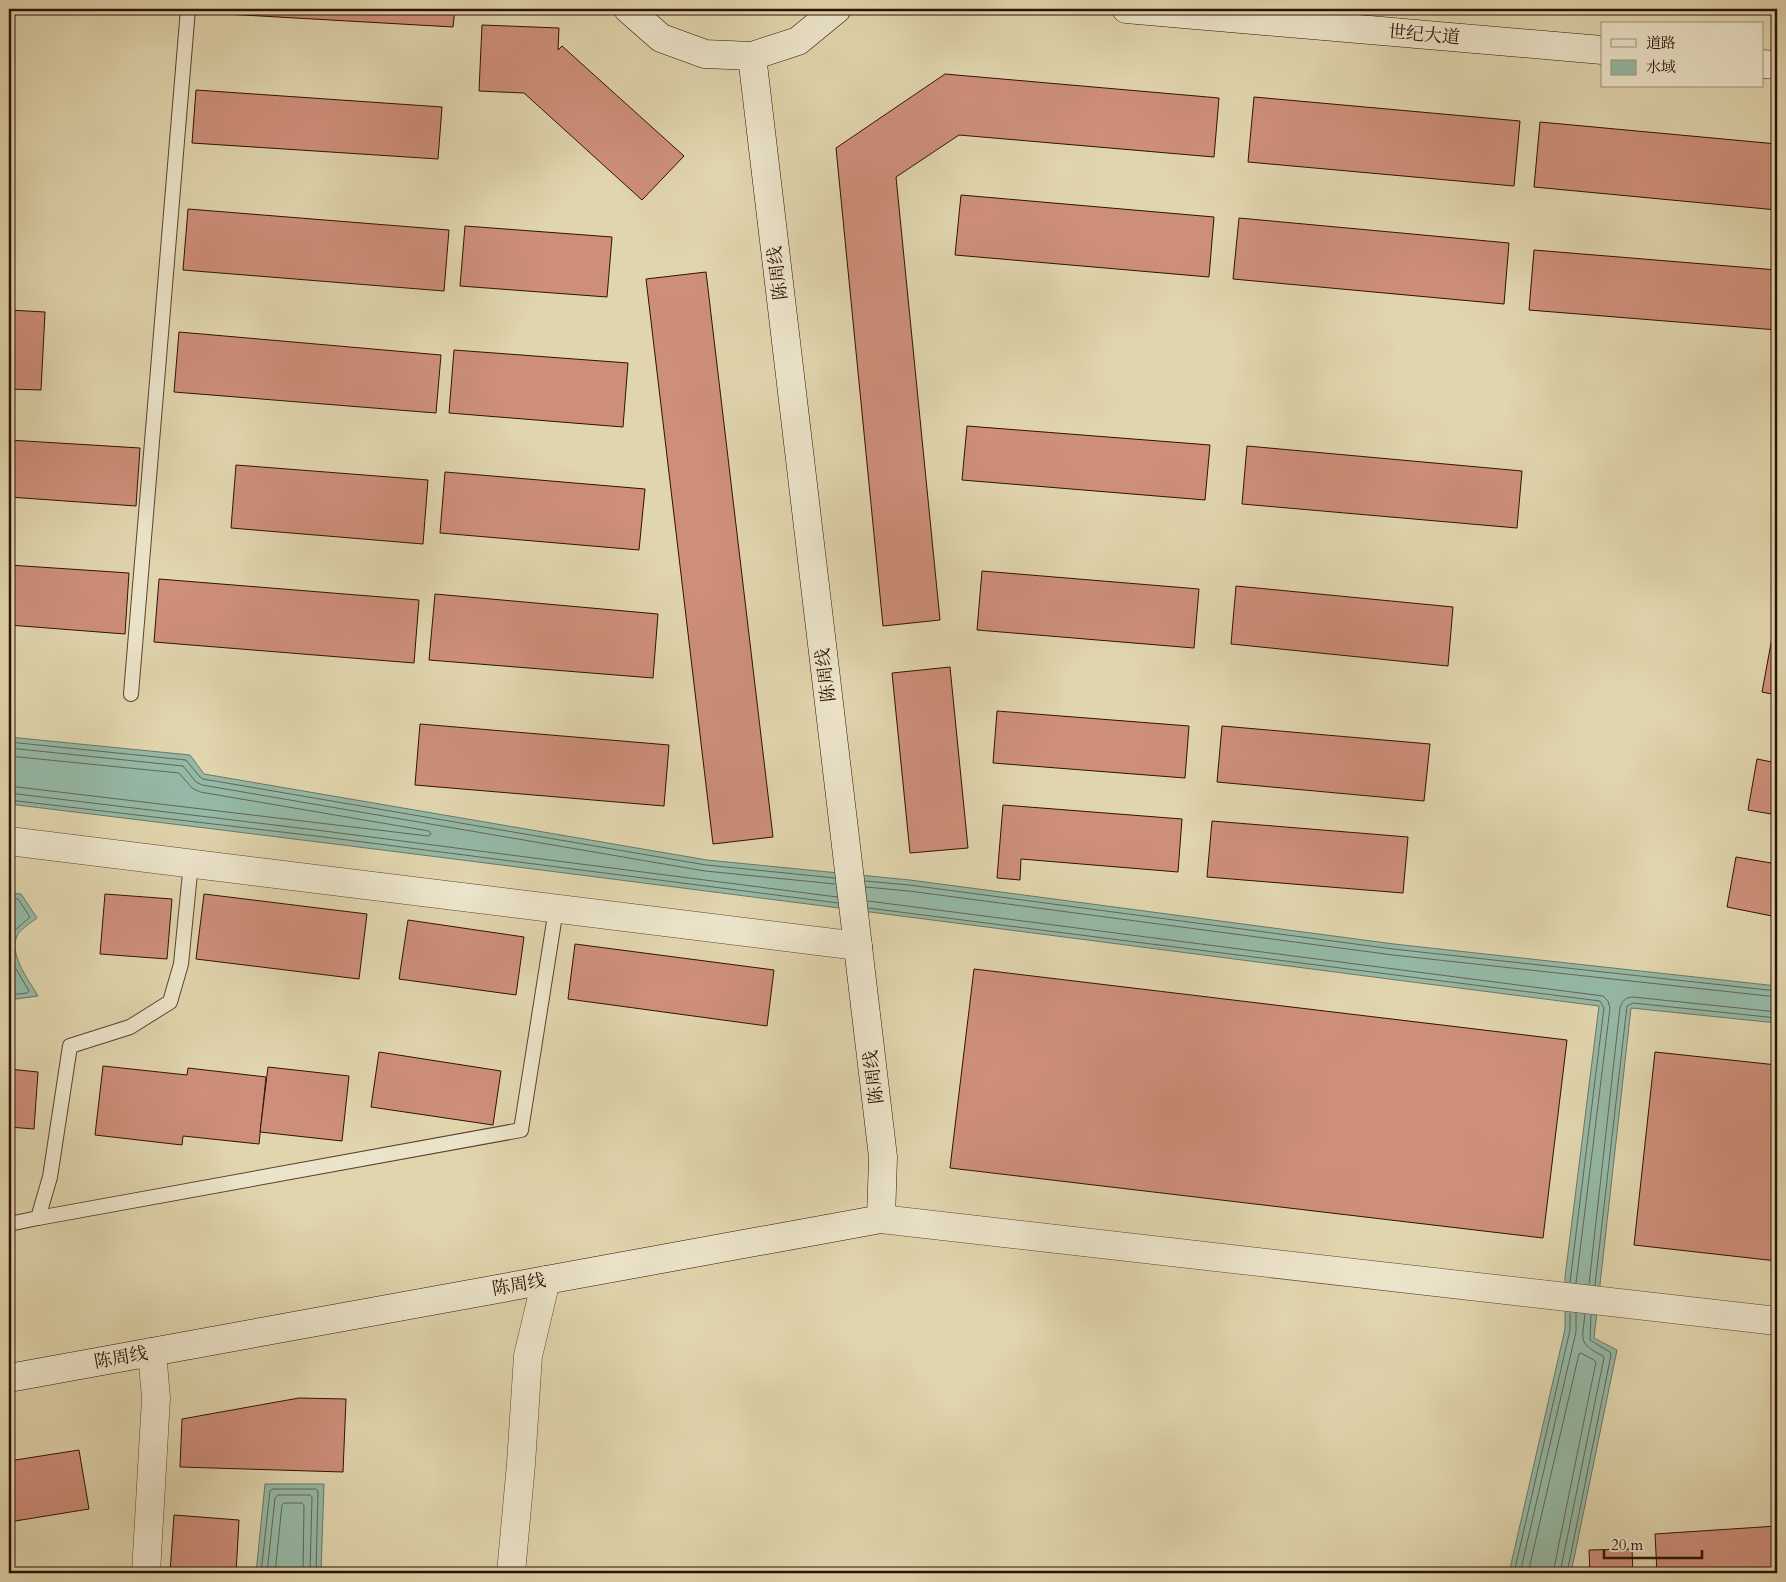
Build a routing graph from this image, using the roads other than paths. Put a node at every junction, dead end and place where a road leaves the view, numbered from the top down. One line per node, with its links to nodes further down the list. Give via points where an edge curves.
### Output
1 (188, 9): 9 (lane)
2 (628, 9): 6 (main road, via 661,38 705,54)
3 (1126, 9): 5 (main road, 世纪大道)
4 (840, 10): 6 (main road, via 798,41)
5 (1601, 50)
6 (752, 56): 13 (main road, 陈周线)
7 (1764, 64): 8 (main road)
8 (1777, 65)
9 (131, 694)
10 (9, 840): 11 (main road)
11 (191, 863): 12 (main road); 14 (lane, via 181,964 170,1002 130,1027 70,1046 50,1178)
12 (556, 908): 13 (main road); 14 (lane, via 522,1130)
13 (858, 946): 15 (main road, 陈周线, via 883,1157)
14 (38, 1218): 16 (lane)
15 (881, 1219): 17 (main road, 陈周线); 18 (main road)
16 (9, 1224)
17 (546, 1280): 19 (main road, 陈周线); 22 (main road, via 528,1356)
18 (1777, 1321)
19 (152, 1352): 20 (main road, 陈周线); 21 (main road, via 156,1398)
20 (9, 1378)
21 (146, 1573)
22 (511, 1573)

